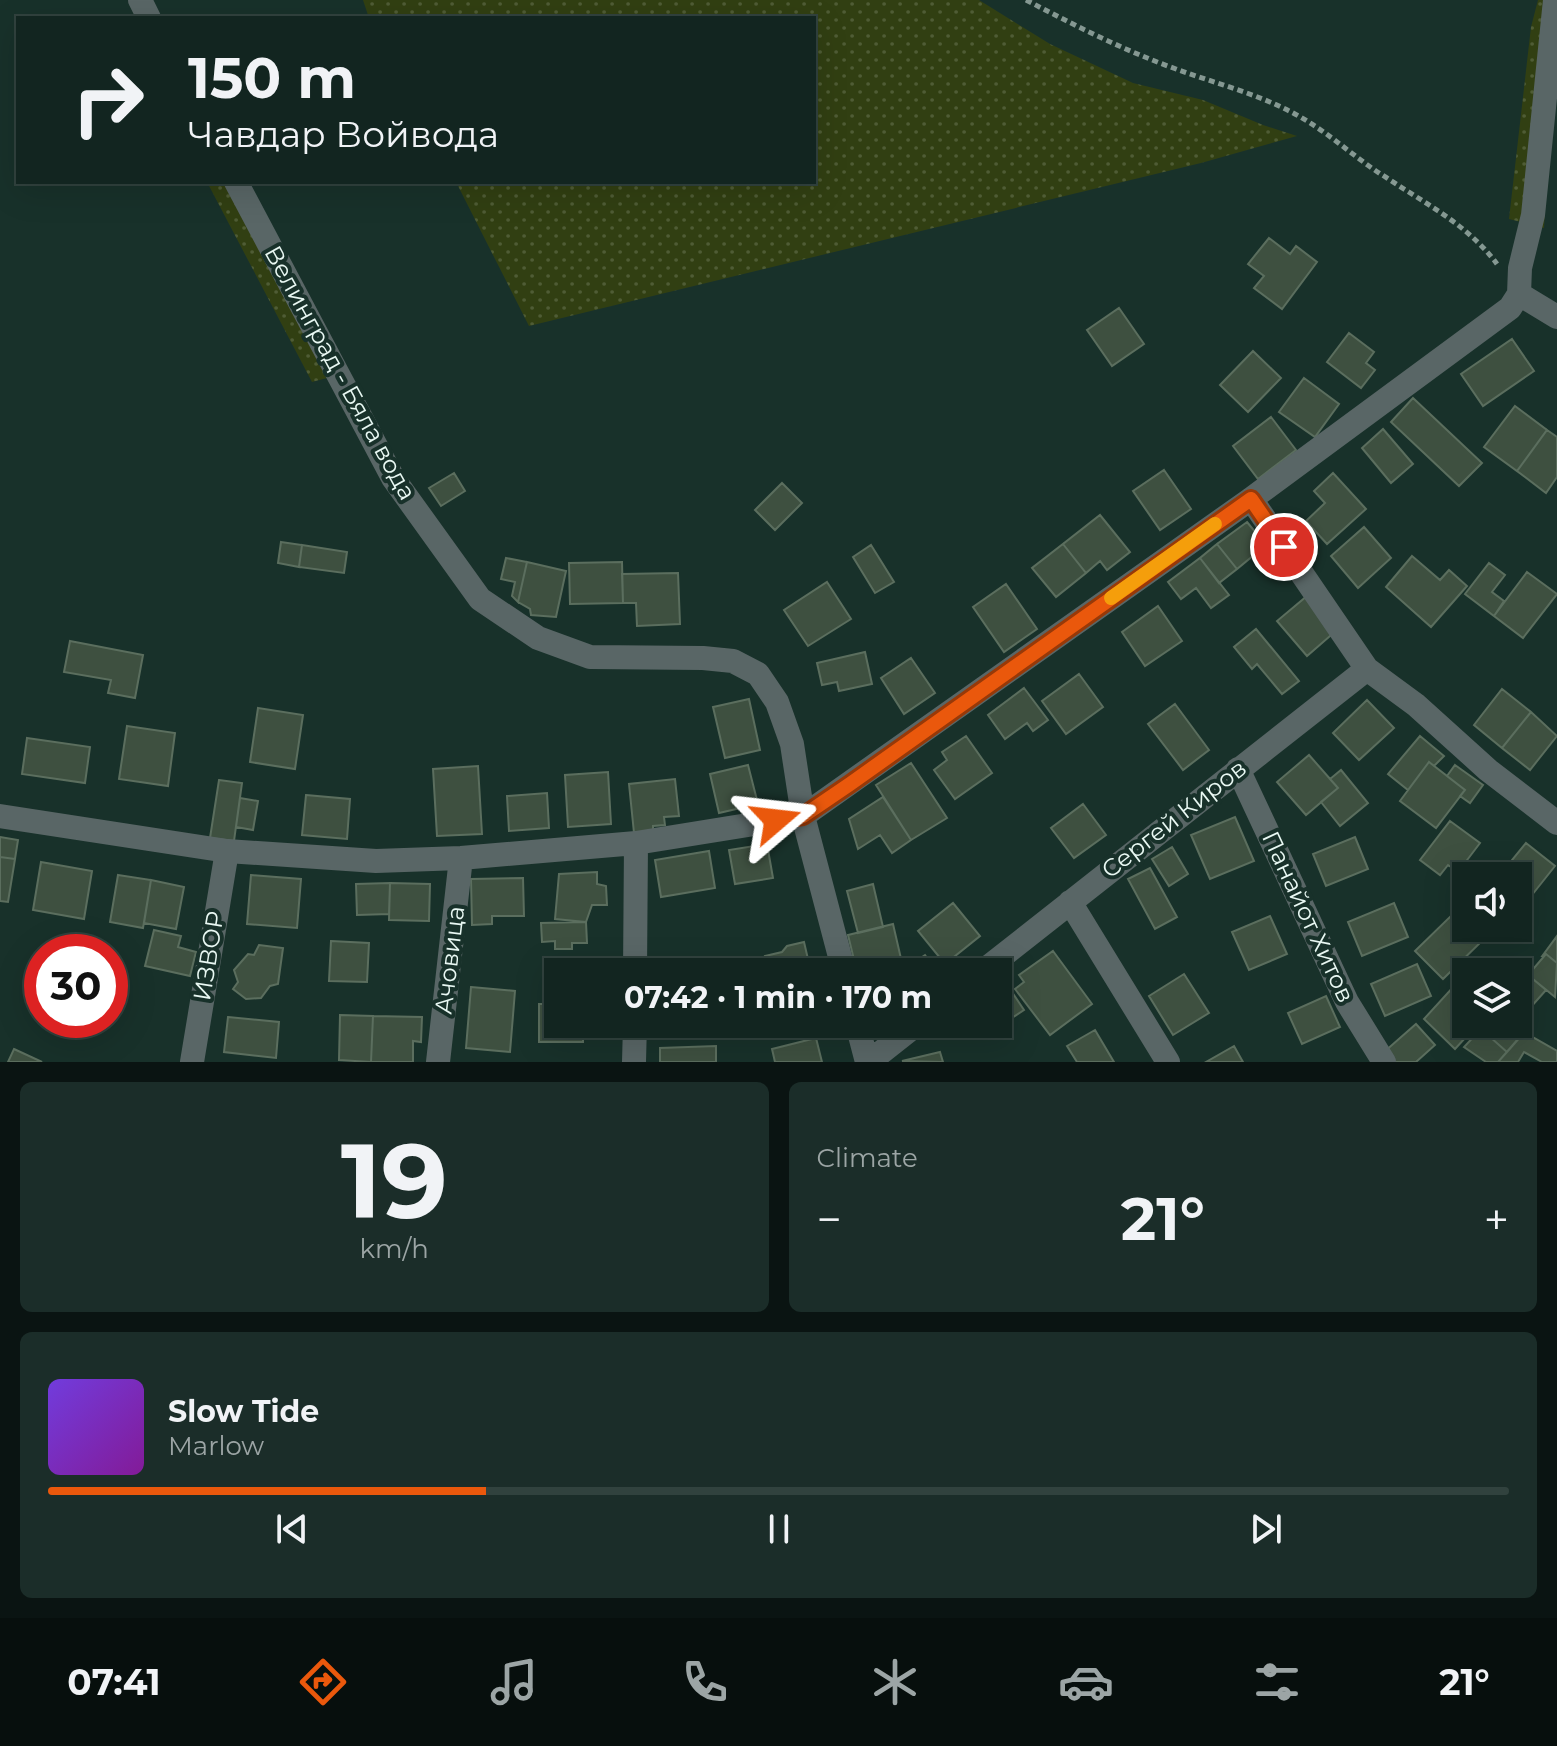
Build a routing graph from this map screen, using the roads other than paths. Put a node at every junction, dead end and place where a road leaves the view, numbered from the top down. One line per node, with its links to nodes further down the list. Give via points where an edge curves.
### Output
1 (1555, 0): 3 (street, via 1533,215)
2 (237, 184): 9 (street, Велинград - Бяла вода, via 393,478 480,599 538,638 590,657 718,659 758,674 777,702 792,744)
3 (1519, 294): 4 (street); 5 (street, via 1510,308)
4 (1557, 317)
5 (1251, 499): 6 (street); 9 (street)
6 (1367, 669): 7 (street, Сергей Киров); 10 (street)
7 (1238, 769): 14 (street, Сергей Киров); 26 (street, Панайот Хитов, via 1347,1002)
8 (0, 816): 12 (street)
9 (803, 816): 11 (street); 16 (street)
10 (1557, 823)
11 (636, 843): 13 (street); 15 (street)
12 (227, 851): 13 (street, via 376,861); 21 (street, ИЗВОР)
13 (461, 858): 22 (street, Ачовица)
14 (1070, 902): 17 (street, Сергей Киров); 25 (street)
15 (635, 958)
16 (840, 958)
17 (1000, 958)
18 (635, 1038): 23 (street)
19 (861, 1038): 24 (street)
20 (899, 1038): 24 (street)
21 (192, 1062)
22 (438, 1062)
23 (634, 1062)
24 (868, 1062)
25 (1168, 1062)
26 (1384, 1062)

